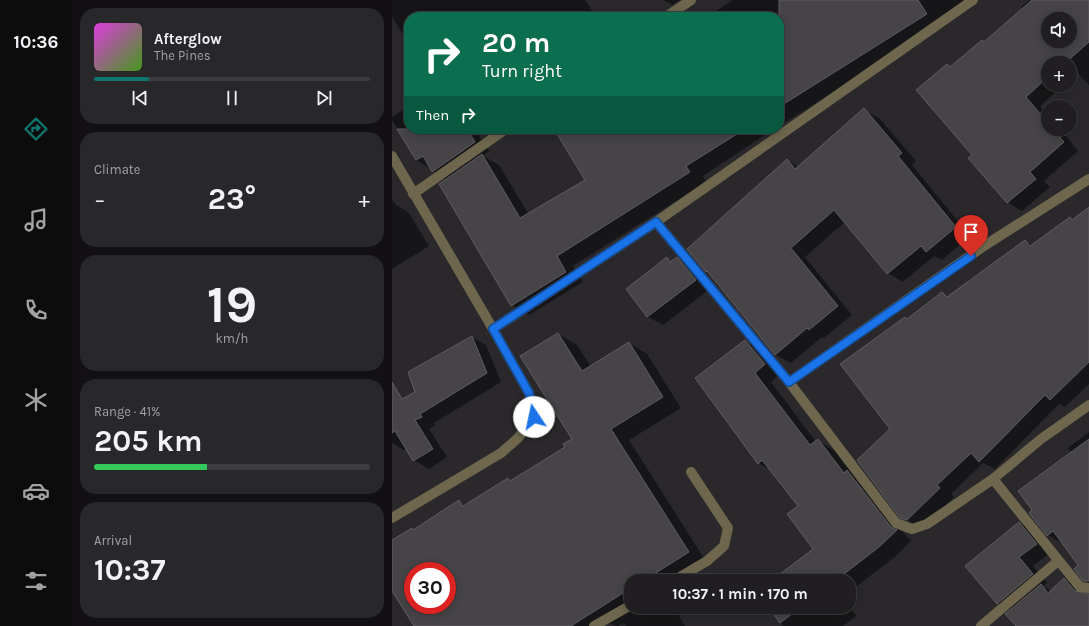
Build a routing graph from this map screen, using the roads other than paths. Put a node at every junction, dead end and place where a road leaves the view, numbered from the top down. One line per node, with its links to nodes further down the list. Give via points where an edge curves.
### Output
1 (691, 0): 3 (street)
2 (973, 0): 4 (street)
3 (673, 12)
4 (784, 132)
5 (499, 134): 9 (street)
6 (782, 134): 10 (street)
7 (392, 156): 9 (street)
8 (1089, 179): 12 (street, via 984,246)
9 (413, 194): 11 (street)
10 (656, 222): 11 (street); 12 (street)
11 (493, 329): 16 (street, via 529,393 534,417 518,438 501,453)
12 (789, 382): 15 (street, via 896,523 912,529 927,524)
13 (1089, 405): 15 (street, via 1040,439)
14 (691, 472): 18 (street, via 728,528 724,546 707,561)
15 (993, 479): 17 (street)
16 (392, 518)
17 (1058, 561): 19 (street, via 1080,587); 22 (street)
18 (685, 574)
19 (1089, 588)
20 (624, 609): 21 (street)
21 (594, 626)
22 (981, 626)

